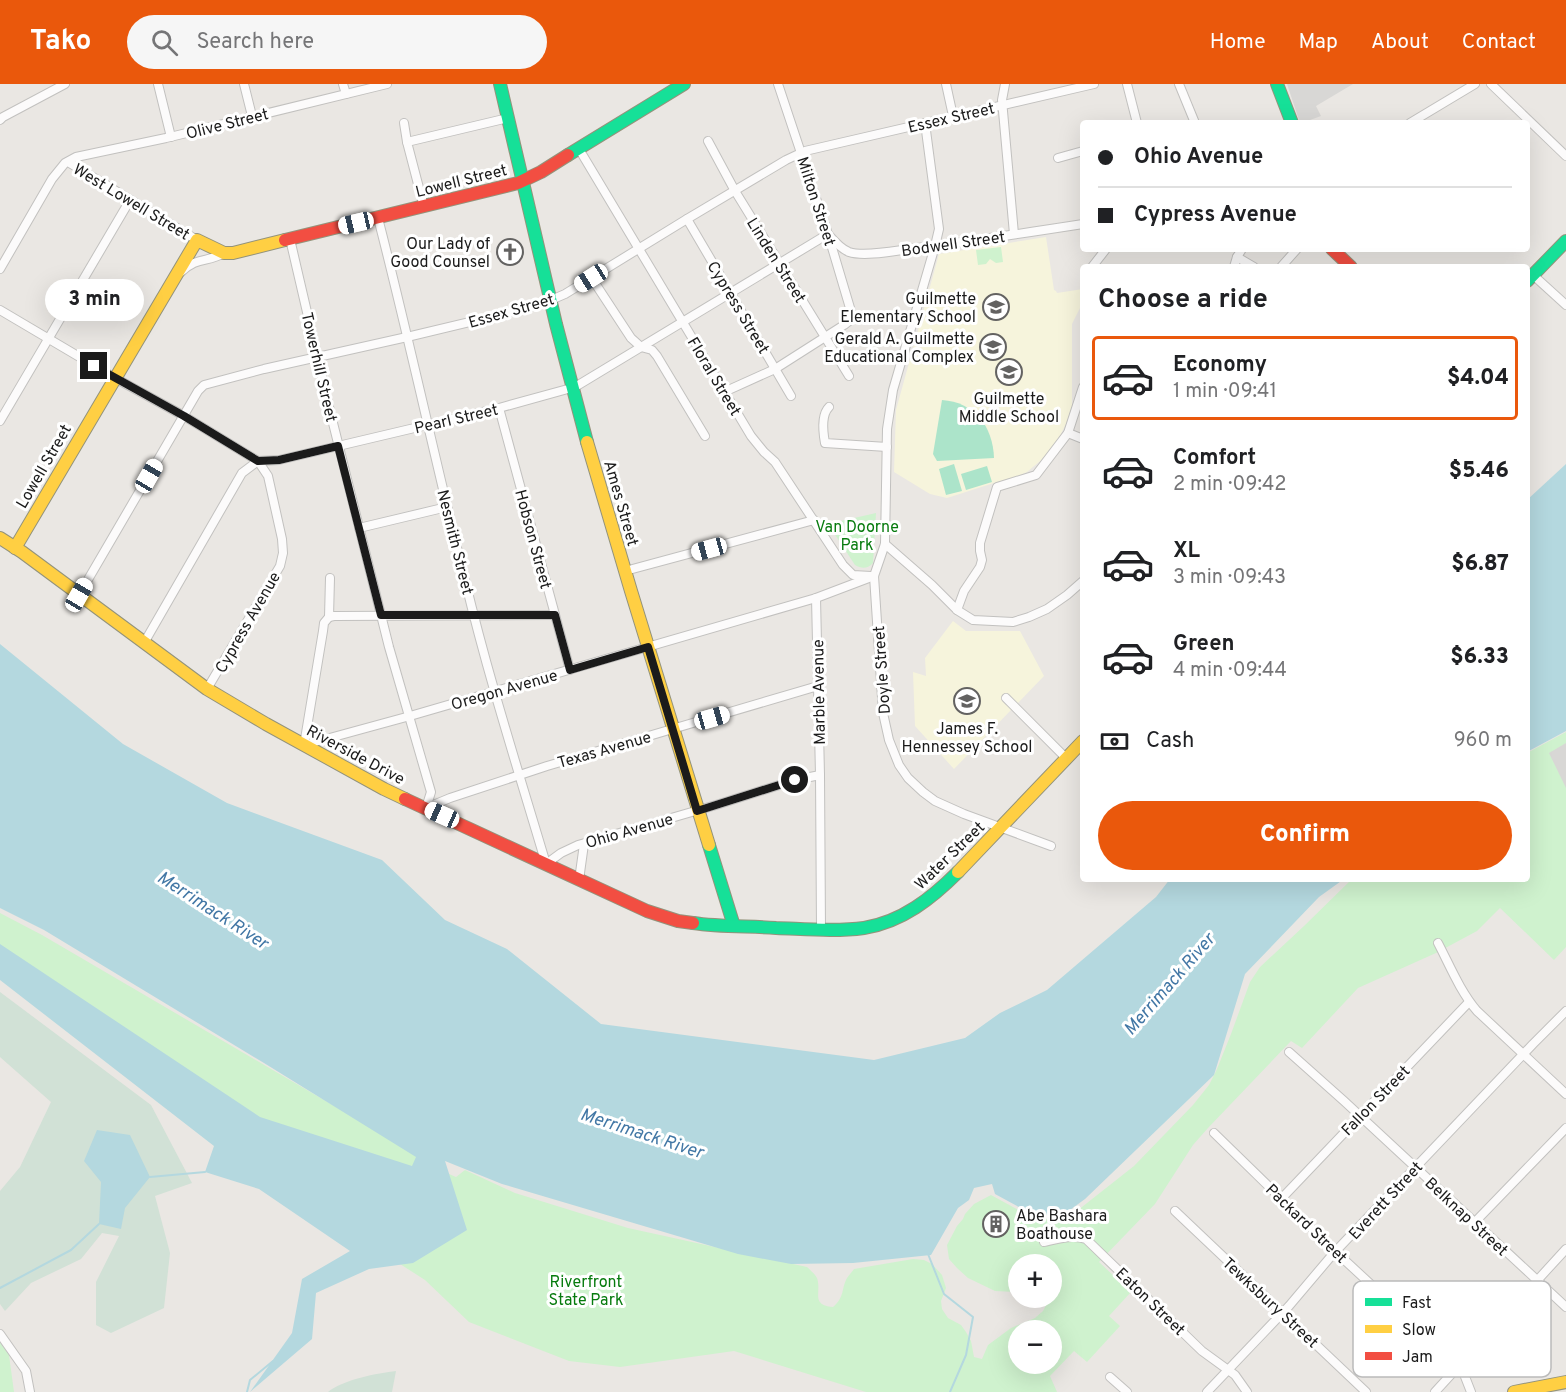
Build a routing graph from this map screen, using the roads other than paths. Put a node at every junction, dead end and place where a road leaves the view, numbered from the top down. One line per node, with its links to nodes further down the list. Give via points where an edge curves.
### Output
1 (65, 84): 22 (street)
2 (158, 84): 31 (street)
3 (244, 84): 19 (street)
4 (343, 84): 17 (street)
5 (387, 84): 17 (street, Olive Street)
6 (500, 84): 21 (street, Ames Street)
7 (684, 84): 34 (street, Lowell Street)
8 (778, 84): 36 (street, Milton Street)
9 (946, 84): 20 (street)
10 (1005, 84): 18 (street)
11 (1094, 84): 18 (street, Essex Street)
12 (1127, 84): 23 (street)
13 (1179, 84): 24 (street)
14 (1277, 84): 25 (street)
15 (1475, 84): 26 (street)
16 (1491, 84): 27 (street)
17 (346, 94): 19 (street, Olive Street)
18 (1003, 106): 20 (street, Essex Street); 48 (street)
19 (252, 116): 31 (street, Olive Street)
20 (953, 116): 30 (street, Essex Street)
21 (508, 118): 33 (street); 40 (street, Ames Street)
22 (0, 120)
23 (1136, 120)
24 (1194, 120)
25 (1291, 120)
26 (1415, 120)
27 (1528, 120)
28 (1530, 121): 37 (street)
29 (404, 123): 33 (street)
30 (925, 123): 36 (street, Essex Street); 52 (street, via 939,229)
31 (171, 136): 39 (street, Olive Street)
32 (708, 141): 41 (street, Linden Street)
33 (407, 142): 43 (street)
34 (579, 149): 40 (street, Lowell Street); 53 (street, Floral Street)
35 (1080, 152): 38 (street)
36 (801, 153): 41 (street, Essex Street); 47 (street, Milton Street)
37 (1566, 156)
38 (1058, 158)
39 (68, 162): 42 (street, West Lowell Street); 64 (street, via 52,179)
40 (523, 181): 43 (street, Lowell Street); 69 (street, Ames Street)
41 (735, 191): 45 (street, Essex Street); 59 (street, Linden Street)
42 (130, 200): 50 (street, West Lowell Street); 75 (street)
43 (424, 207): 44 (street, Lowell Street)
44 (378, 218): 49 (street, Lowell Street); 73 (street, Nesmith Street)
45 (687, 219): 53 (street, Essex Street); 68 (street, Cypress Street)
46 (1080, 224): 48 (street, Bodwell Street)
47 (828, 234): 52 (street, Bodwell Street, via 849,252); 59 (street, Pearl Street); 74 (street, Milton Street, via 853,318)
48 (1014, 234): 52 (street, Bodwell Street)
49 (290, 239): 57 (street, Lowell Street); 77 (street, Towerhill Street)
50 (197, 240): 57 (street); 65 (street, Lowell Street)
51 (1566, 241): 67 (street)
52 (935, 246): 94 (street, via 893,390)
53 (639, 248): 66 (street, Essex Street); 72 (street, Floral Street)
54 (1104, 252): 60 (street)
55 (1294, 252): 62 (street)
56 (1335, 252): 63 (street)
57 (224, 253): 65 (street, Lowell Street, via 195,261)
58 (1240, 253): 61 (street)
59 (780, 264): 68 (street, Pearl Street); 74 (street, Linden Street)
60 (1094, 264)
61 (1251, 264)
62 (1284, 264)
63 (1348, 264)
64 (0, 268)
65 (175, 278): 80 (street, Lowell Street)
66 (591, 278): 69 (street, Essex Street); 76 (street)
67 (1530, 278): 70 (street)
68 (730, 293): 72 (street, Pearl Street); 78 (street, Cypress Street)
69 (551, 300): 73 (street, Essex Street); 81 (street, Ames Street)
70 (1566, 305)
71 (0, 310): 75 (street)
72 (683, 322): 76 (street, Pearl Street); 82 (street, Floral Street)
73 (407, 337): 77 (street, Essex Street); 89 (street, Nesmith Street)
74 (825, 337): 78 (street); 79 (street, Linden Street)
75 (48, 339): 80 (street); 88 (street)
76 (641, 347): 81 (street, Pearl Street); 91 (street, via 657,356)
77 (318, 357): 87 (street, Essex Street, via 204,385); 93 (street, Towerhill Street)
78 (775, 369): 82 (street); 83 (street, Cypress Street)
79 (849, 376)
80 (115, 378): 87 (street); 101 (street, Lowell Street)
81 (572, 388): 86 (street, Pearl Street); 102 (street, Ames Street)
82 (724, 392): 97 (street, Floral Street, via 751,436 775,462)
83 (791, 396)
84 (1080, 396): 90 (street)
85 (829, 407): 94 (street, via 824,416 825,443)
86 (499, 408): 89 (street, Pearl Street); 111 (street, Hobson Street)
87 (184, 416): 95 (street); 106 (street, Essex Street)
88 (0, 421)
89 (428, 424): 93 (street, Pearl Street); 96 (street, Nesmith Street)
90 (1068, 433): 92 (street); 108 (street, via 1036,475 997,487 980,543 980,567)
91 (705, 436)
92 (1080, 438)
93 (338, 446): 95 (street, Pearl Street); 98 (street, Towerhill Street)
94 (887, 447): 100 (street)
95 (258, 461): 113 (street, via 242,473); 117 (street, Cypress Avenue, via 268,476 283,553 274,577)
96 (447, 507): 98 (street); 110 (street, Nesmith Street)
97 (814, 520): 102 (street); 103 (street, Floral Street, via 848,570)
98 (359, 528): 109 (street, Towerhill Street)
99 (0, 538): 101 (street, Riverside Drive)
100 (885, 544): 103 (street); 108 (street)
101 (15, 548): 106 (street, Riverside Drive)
102 (625, 571): 114 (street, Ames Street)
103 (874, 576): 107 (street, Oregon Avenue); 129 (street, Doyle Street, via 883,713 899,765 935,801)
104 (330, 578): 112 (street)
105 (1080, 584): 108 (street, via 1047,609 1013,622 973,620)
106 (79, 595): 113 (street, Riverside Drive)
107 (816, 598): 114 (street, Oregon Avenue); 116 (street, Marble Avenue)
108 (957, 610)
109 (381, 615): 110 (street); 112 (street); 120 (street, Towerhill Street)
110 (474, 615): 111 (street); 118 (street, Nesmith Street)
111 (555, 615): 115 (street, Hobson Street)
112 (328, 617): 123 (street, via 322,631)
113 (144, 643): 117 (street, Riverside Drive)
114 (648, 647): 115 (street, Oregon Avenue); 121 (street, Ames Street)
115 (570, 670): 118 (street, Oregon Avenue)
116 (818, 686): 121 (street, Texas Avenue); 126 (street, Marble Avenue)
117 (207, 689): 123 (street, Riverside Drive)
118 (495, 692): 120 (street, Oregon Avenue); 125 (street, Nesmith Street)
119 (1006, 698): 124 (street)
120 (410, 716): 123 (street, Oregon Avenue); 127 (street, Towerhill Street, via 431,792)
121 (673, 729): 125 (street, Texas Avenue); 128 (street, Ames Street)
122 (1080, 744): 124 (street, Water Street)
123 (304, 746): 127 (street, Riverside Drive)
124 (1067, 759): 129 (street, Water Street)
125 (520, 775): 127 (street, Texas Avenue); 132 (street, Nesmith Street)
126 (820, 775): 128 (street, Ohio Avenue); 135 (street, Marble Avenue)
127 (426, 808): 132 (street, Riverside Drive)
128 (697, 811): 130 (street, Ohio Avenue); 134 (street, Ames Street)
129 (1001, 827): 131 (street, Doyle Street); 135 (street, Water Street, via 940,890 913,910 864,928)
130 (584, 844): 132 (street, Ohio Avenue, via 561,852); 133 (street)
131 (1051, 846)
132 (546, 864): 133 (street, Riverside Drive)
133 (579, 880): 134 (street, Riverside Drive, via 647,912 678,921)
134 (734, 926): 135 (street, Water Street)
135 (821, 930)
136 (1438, 943): 137 (street)
137 (1469, 1002): 140 (street); 142 (street, Fallon Street)
138 (1566, 1011): 140 (street, Everett Street)
139 (1289, 1052): 142 (street, Belknap Street)
140 (1523, 1054): 141 (street); 145 (street, Everett Street)
141 (1566, 1094)
142 (1360, 1116): 145 (street, Belknap Street); 146 (street, Fallon Street)
143 (1566, 1128): 148 (street)
144 (1214, 1133): 146 (street, Packard Street)
145 (1415, 1167): 148 (street, Belknap Street); 151 (street, Everett Street)
146 (1281, 1199): 151 (street, Packard Street)
147 (1175, 1211): 156 (street, Tewksbury Street)
148 (1474, 1223): 153 (street, Belknap Street)
149 (1044, 1242): 158 (street, Eaton Street, via 1086,1239 1202,1351)
150 (1566, 1249): 153 (street)
151 (1336, 1251): 152 (street, Packard Street); 156 (street, Everett Street)
152 (1368, 1281)
153 (1537, 1281)
154 (1551, 1294): 155 (street, Belknap Street)
155 (1566, 1307)
156 (1282, 1312): 158 (street, Everett Street); 167 (street, Tewksbury Street)
157 (0, 1334): 163 (street, via 26,1371)
158 (1228, 1370): 165 (street, Everett Street); 166 (street, Eaton Street)
159 (1110, 1377): 164 (street)
160 (1449, 1377): 168 (street)
161 (1465, 1377): 169 (street, Packard Street)
162 (1566, 1382): 170 (street)
163 (30, 1392)
164 (1127, 1392)
165 (1207, 1392)
166 (1246, 1392)
167 (1366, 1392)
168 (1435, 1392)
169 (1470, 1392)
170 (1514, 1392)

